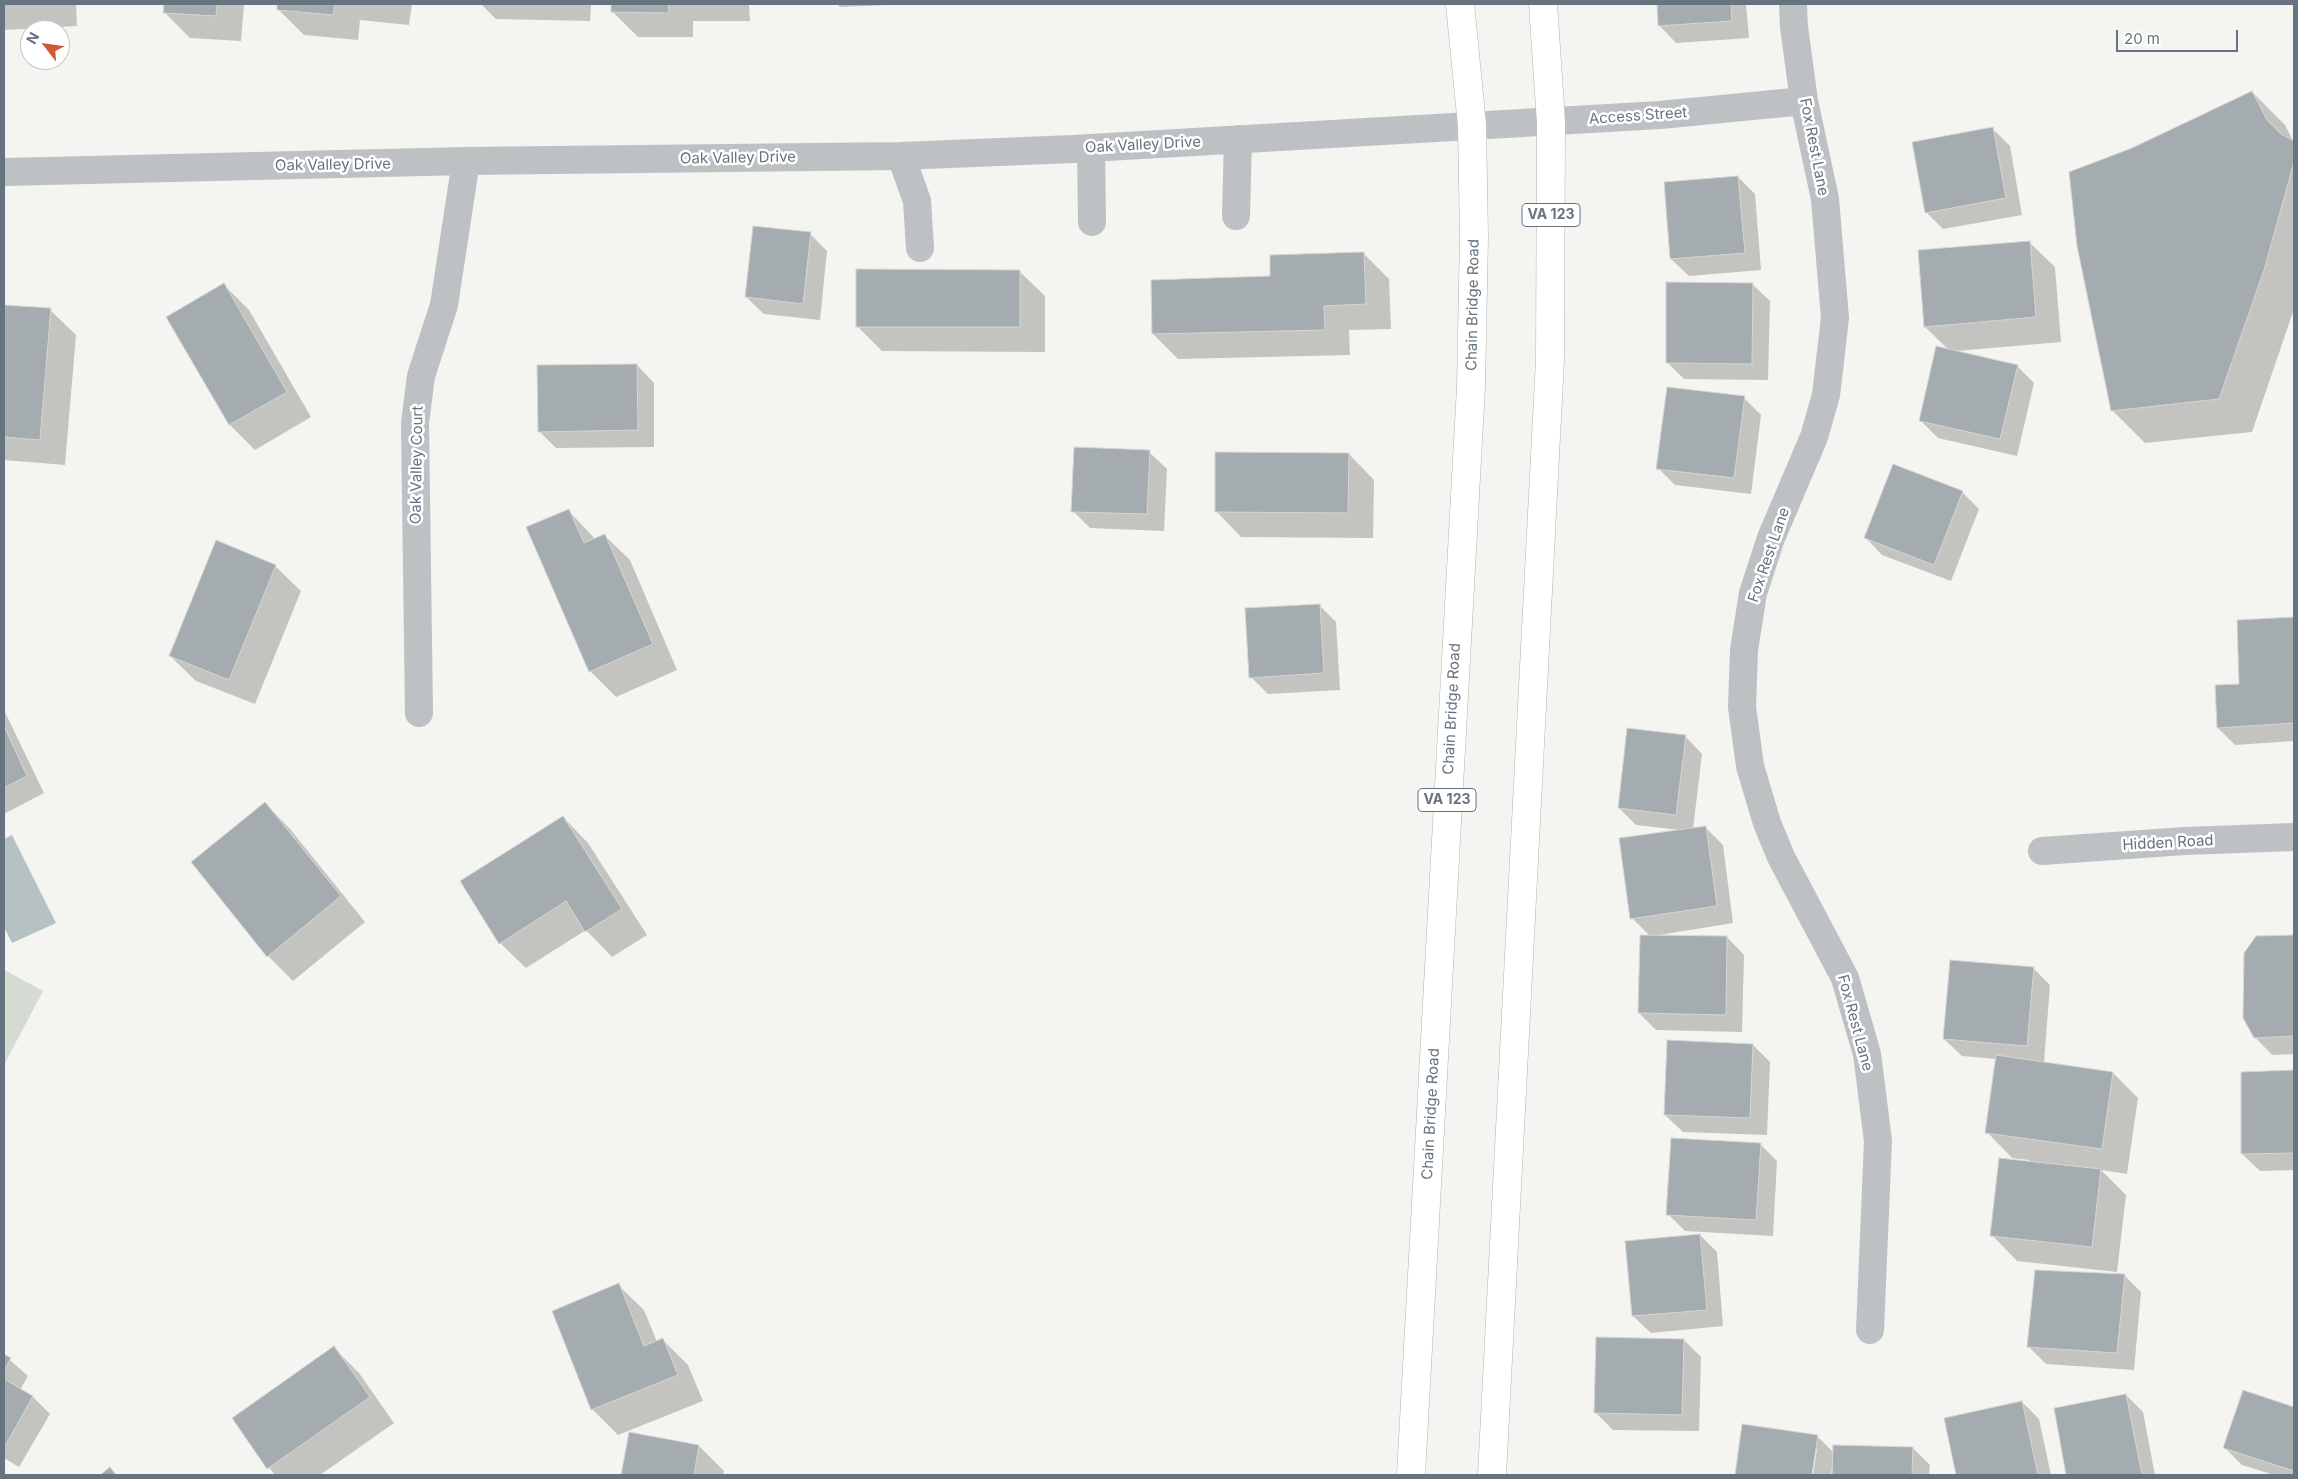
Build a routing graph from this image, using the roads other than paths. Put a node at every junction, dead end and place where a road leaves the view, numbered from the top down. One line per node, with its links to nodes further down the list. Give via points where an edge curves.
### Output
1 (1460, 4): 6 (main road, Chain Bridge Road / VA 123)
2 (1542, 4): 5 (main road, VA 123)
3 (1793, 4): 4 (street, Fox Rest Lane)
4 (1804, 101): 5 (street, Access Street, via 1660,116); 18 (street, Fox Rest Lane, via 1825,199 1835,318 1826,395 1814,437 1771,538 1753,593 1744,650 1742,707 1750,766 1767,823 1781,857 1845,978 1867,1054 1878,1141)
5 (1551, 122): 6 (street, Access Street); 20 (main road, VA 123, via 1550,360)
6 (1472, 125): 7 (street, Oak Valley Drive); 19 (main road, Chain Bridge Road / VA 123, via 1474,237 1470,414)
7 (1238, 139): 8 (street, Oak Valley Drive); 12 (street)
8 (1091, 148): 9 (street, Oak Valley Drive); 13 (street)
9 (901, 156): 10 (street, Oak Valley Drive); 14 (street, via 917,201)
10 (466, 162): 11 (street, Oak Valley Drive); 15 (street, Oak Valley Court, via 444,305 421,376 415,423)
11 (4, 172)
12 (1236, 216)
13 (1092, 222)
14 (920, 248)
15 (419, 713)
16 (2294, 837): 17 (street, Hidden Road)
17 (2042, 851)
18 (1870, 1330)
19 (1412, 1475)
20 (1492, 1475)

